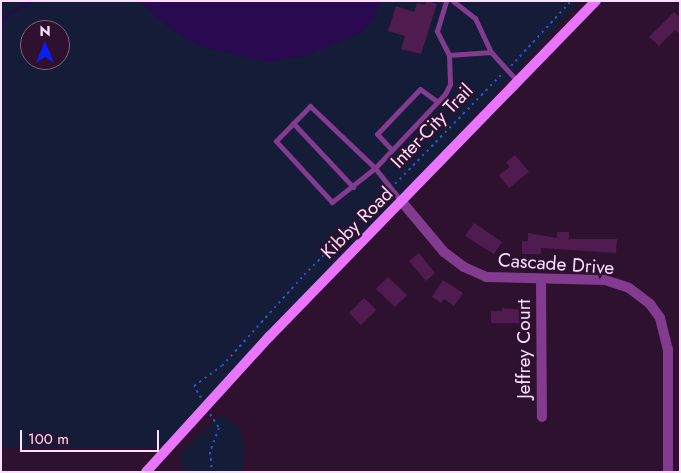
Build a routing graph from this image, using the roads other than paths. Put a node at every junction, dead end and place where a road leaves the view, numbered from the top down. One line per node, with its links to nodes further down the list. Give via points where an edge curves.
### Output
1 (446, 1): 5 (lane, via 437,31)
2 (453, 1): 4 (lane, via 475,18)
3 (596, 1): 6 (main road, Kibby Road)
4 (491, 52): 5 (lane); 6 (lane)
5 (449, 55): 7 (lane, via 450,84)
6 (519, 82): 12 (main road, Kibby Road)
7 (438, 102): 9 (lane); 9 (lane, via 420,89 377,134)
8 (293, 123): 10 (lane, via 310,106); 11 (lane); 11 (lane, via 276,141 332,202)
9 (392, 150): 10 (lane)
10 (375, 168): 11 (lane); 12 (lane)
11 (353, 187)
12 (402, 202): 13 (street, Cascade Drive, via 444,252 464,268 486,277); 15 (main road, Kibby Road, via 269,336)
13 (542, 281): 14 (street, Jeffrey Court); 16 (street, Cascade Drive, via 605,280 629,288 650,304 660,318 668,349)
14 (542, 417)
15 (146, 472)
16 (668, 472)

